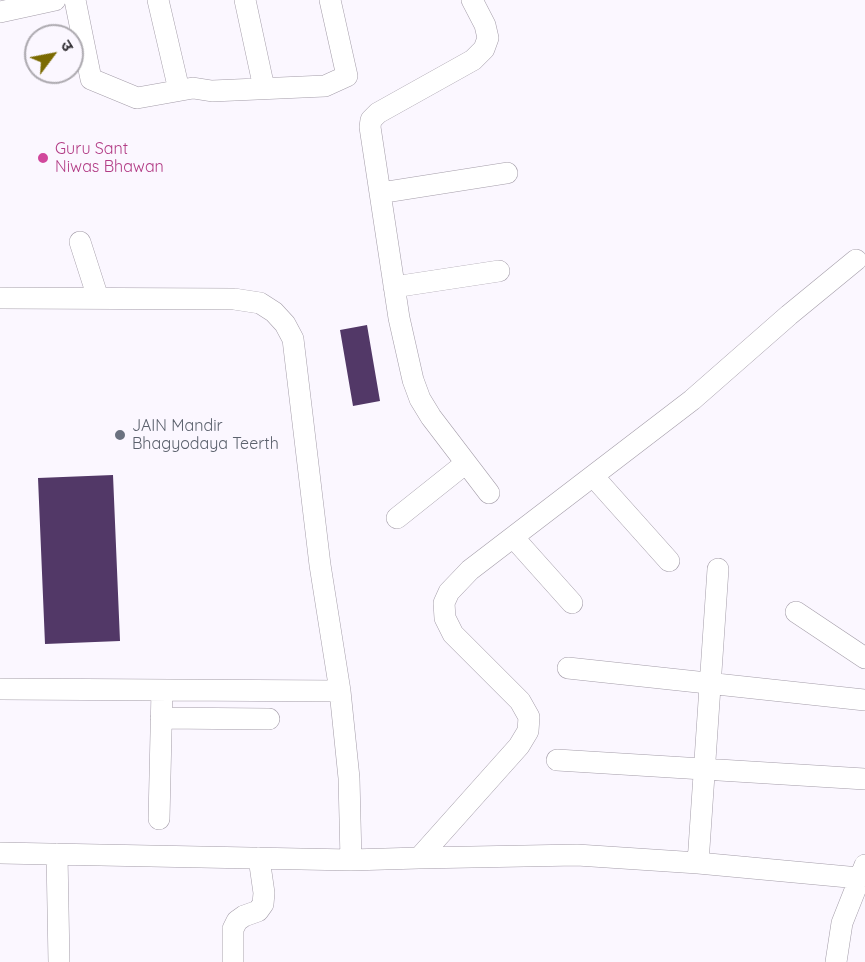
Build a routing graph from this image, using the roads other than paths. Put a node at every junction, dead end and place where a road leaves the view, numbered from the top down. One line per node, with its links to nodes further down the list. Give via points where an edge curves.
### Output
1 (56, 0): 7 (street)
2 (75, 0): 9 (street, via 91,79 137,98)
3 (158, 0): 9 (street)
4 (245, 0): 8 (street)
5 (330, 0): 8 (street, via 347,76 325,86)
6 (472, 0): 11 (street, via 485,25 488,38 484,49 473,60 371,120)
7 (0, 12)
8 (264, 88): 9 (street)
9 (179, 90)
10 (507, 172): 11 (street)
11 (380, 192): 15 (street)
12 (80, 242): 17 (street)
13 (856, 260): 19 (street, via 692,400)
14 (499, 271): 15 (street)
15 (394, 287): 18 (street, via 420,399)
16 (0, 298): 17 (street)
17 (98, 298): 32 (street, via 234,299 260,303 285,324 293,339 320,565)
18 (466, 463): 20 (street); 21 (street)
19 (593, 476): 22 (street); 23 (street)
20 (489, 493)
21 (397, 518)
22 (513, 537): 25 (street); 43 (street, via 449,592 444,603 445,618 453,634 520,701 529,717 528,731)
23 (669, 561)
24 (718, 569): 29 (street)
25 (572, 603)
26 (796, 612): 27 (street)
27 (865, 658)
28 (568, 668): 29 (street)
29 (710, 683): 33 (street); 37 (street)
30 (0, 689): 31 (street)
31 (162, 690): 32 (street); 34 (street)
32 (340, 692): 44 (street, via 349,778)
33 (865, 700)
34 (161, 718): 35 (street); 39 (street)
35 (268, 719)
36 (557, 760): 37 (street)
37 (704, 769): 38 (street); 45 (street)
38 (865, 779)
39 (159, 819)
40 (0, 853): 41 (street)
41 (57, 854): 42 (street); 47 (street)
42 (259, 858): 44 (street); 48 (street, via 263,904 258,911 237,921 232,929)
43 (419, 858): 44 (street); 45 (street, via 577,855)
44 (351, 860)
45 (698, 863): 46 (street)
46 (860, 885): 49 (street, via 842,923)
47 (59, 962)
48 (233, 962)
49 (836, 962)

